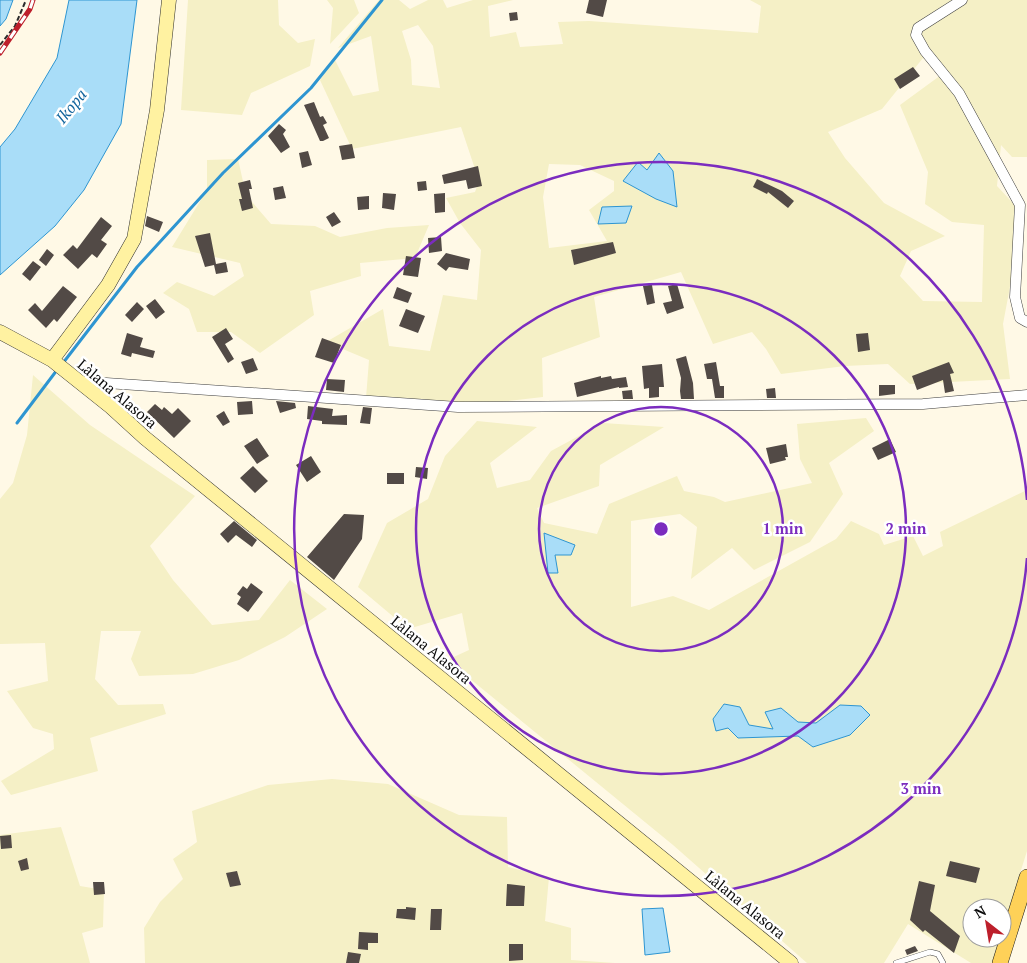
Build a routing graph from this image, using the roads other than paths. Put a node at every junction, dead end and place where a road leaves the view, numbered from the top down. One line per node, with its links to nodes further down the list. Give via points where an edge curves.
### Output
1 (169, 0): 5 (street, via 157,110 134,238 108,285)
2 (962, 0): 3 (street, via 918,28 916,35 959,93 1020,205 1016,297 1020,318)
3 (1027, 322)
4 (0, 332): 5 (street, Làlana Alasora)
5 (52, 360): 6 (street, Làlana Alasora)
6 (76, 381): 7 (street, via 458,406 923,404); 9 (street, Làlana Alasora)
7 (1027, 395)
8 (1027, 877): 12 (main road)
9 (791, 963)
10 (896, 963): 11 (lane, via 930,952 938,954)
11 (943, 963)
12 (1000, 963)

